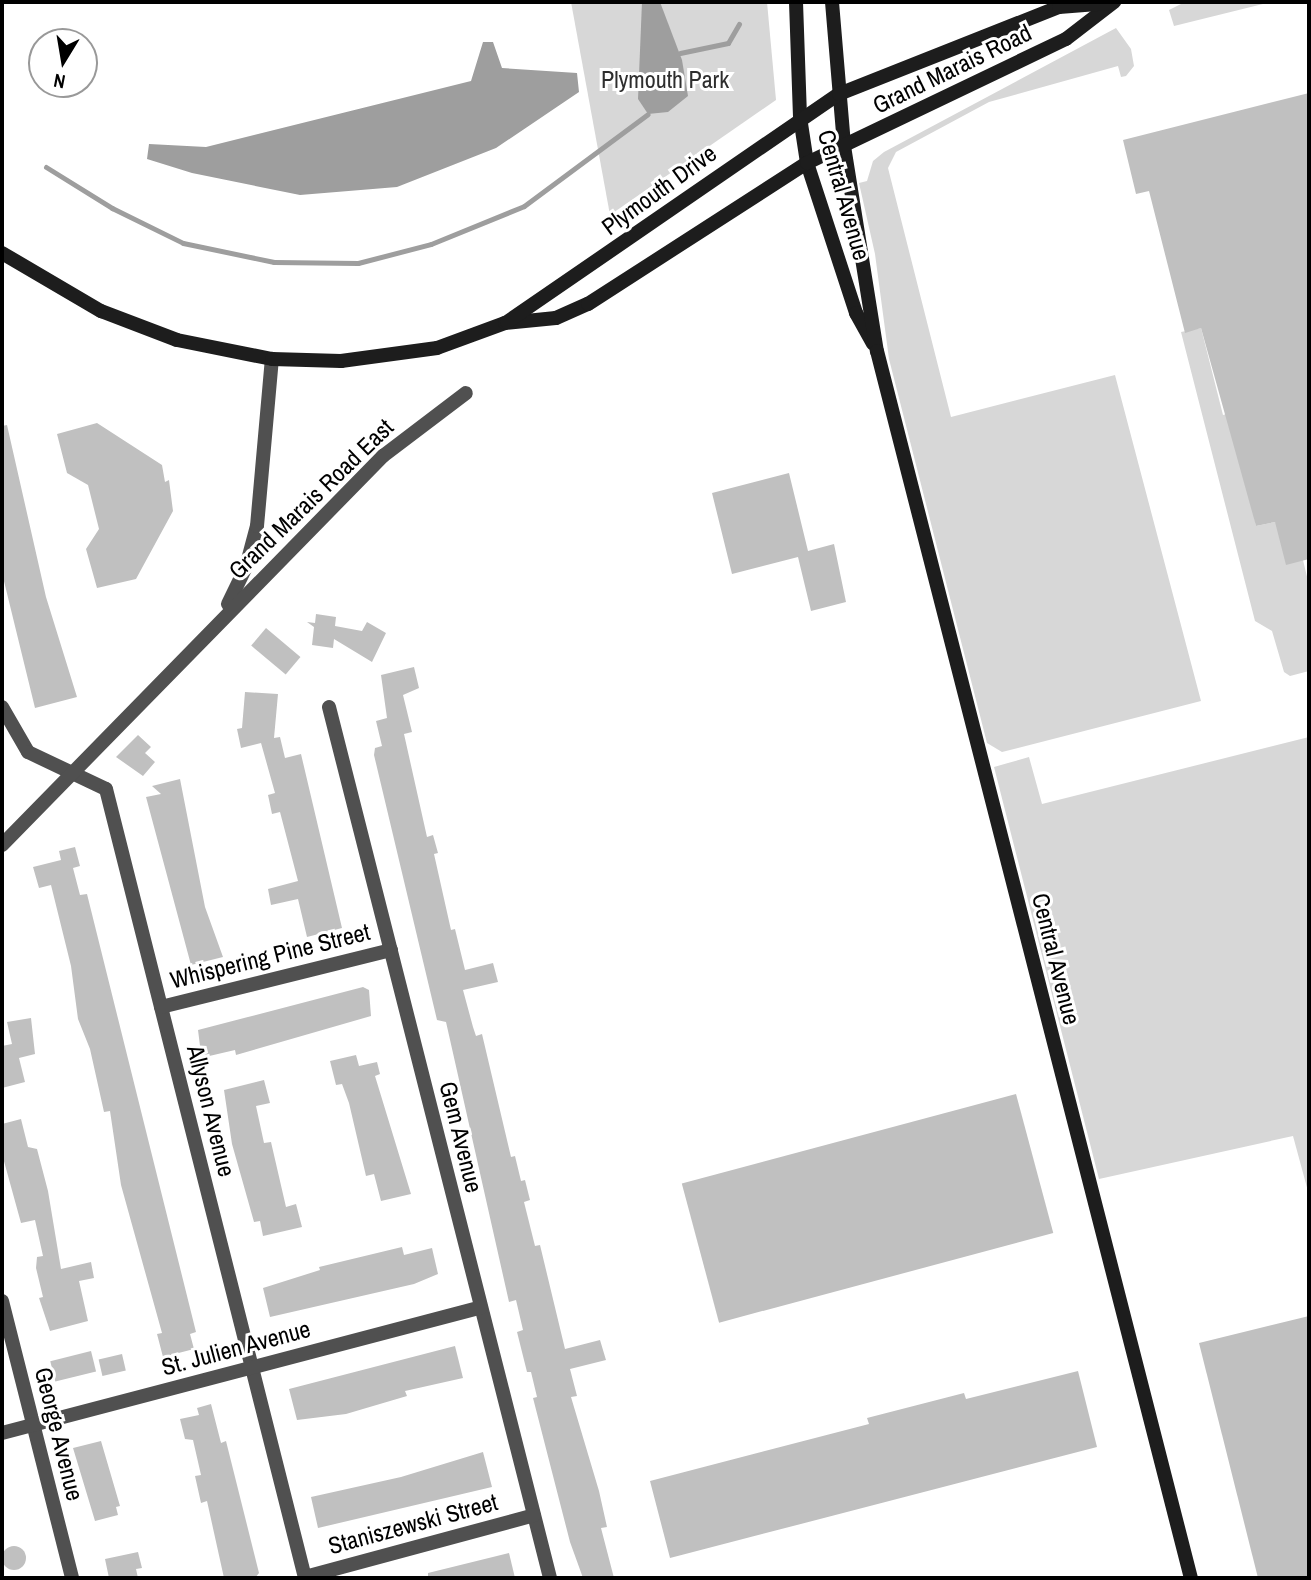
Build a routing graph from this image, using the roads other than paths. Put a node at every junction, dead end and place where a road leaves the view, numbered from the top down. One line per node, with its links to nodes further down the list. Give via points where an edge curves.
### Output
1 (796, 2): 5 (street, Central Avenue)
2 (832, 2): 4 (street, Central Avenue)
3 (1113, 2): 4 (street, Grand Marais Road, via 1059,7); 6 (street, Grand Marais Road, via 1066,39)
4 (839, 94): 5 (street, Plymouth Drive); 6 (street, Central Avenue)
5 (800, 117): 7 (street, Central Avenue); 9 (street, Plymouth Drive)
6 (844, 146): 7 (street, Plymouth Drive); 10 (street, Central Avenue)
7 (807, 163): 9 (street, Plymouth Drive, via 589,304 556,318); 10 (street, Central Avenue, via 856,313)
8 (2, 253): 11 (street, Plymouth Drive, via 113,316 177,340)
9 (505, 323): 11 (street, Plymouth Drive, via 437,348 341,361)
10 (877, 351): 29 (street, Central Avenue)
11 (272, 359): 13 (street, Grand Marais Road East, via 257,526 247,568)
12 (466, 393): 13 (street, Grand Marais Road East, via 383,456)
13 (223, 615): 16 (street, Grand Marais Road East)
14 (2, 707): 16 (street, Allyson Avenue, via 28,752)
15 (329, 708): 18 (street, Gem Avenue)
16 (72, 772): 17 (street, Grand Marais Road East); 19 (street, Allyson Avenue, via 106,789)
17 (2, 845)
18 (391, 950): 19 (street, Whispering Pine Street); 21 (street, Gem Avenue)
19 (161, 1007): 22 (street, Allyson Avenue)
20 (2, 1301): 23 (street, George Avenue)
21 (481, 1307): 22 (street, St. Julien Avenue); 25 (street, Gem Avenue)
22 (252, 1367): 23 (street, St. Julien Avenue); 27 (street, Allyson Avenue)
23 (33, 1424): 24 (street, St. Julien Avenue); 26 (street, George Avenue)
24 (2, 1433)
25 (534, 1515): 27 (street, Staniszewski Street); 28 (street, Gem Avenue)
26 (72, 1578)
27 (305, 1578)
28 (550, 1578)
29 (1191, 1578)

